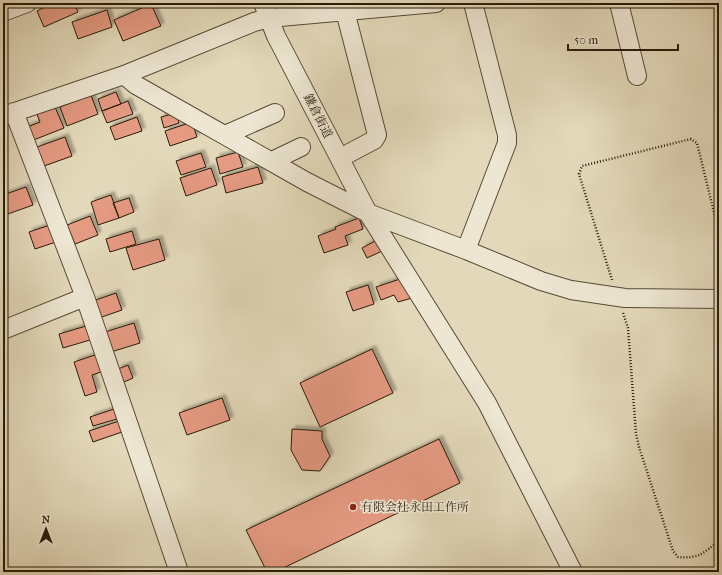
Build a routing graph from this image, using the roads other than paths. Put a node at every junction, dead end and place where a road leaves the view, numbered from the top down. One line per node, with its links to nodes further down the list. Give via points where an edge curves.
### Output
1 (27, 3): 7 (street)
2 (436, 3): 6 (street)
3 (473, 3): 17 (street, via 507,143)
4 (619, 3): 9 (street)
5 (266, 10): 6 (street); 8 (street, via 254,22); 14 (street, 鎌倉街道, via 276,36)
6 (345, 11): 14 (street, via 377,135 374,140)
7 (3, 12)
8 (124, 75): 11 (street); 12 (street, via 136,85)
9 (637, 76)
10 (275, 113): 12 (street)
11 (9, 114): 18 (street)
12 (225, 135): 15 (street)
13 (301, 146): 15 (street)
14 (340, 158): 16 (street, 鎌倉街道)
15 (272, 161): 16 (street)
16 (368, 213): 17 (street); 22 (street, 鎌倉街道, via 487,403)
17 (466, 250): 19 (street, via 541,281 571,290 624,298)
18 (85, 297): 20 (street); 21 (street)
19 (719, 299)
20 (3, 330)
21 (179, 572)
22 (573, 572)

